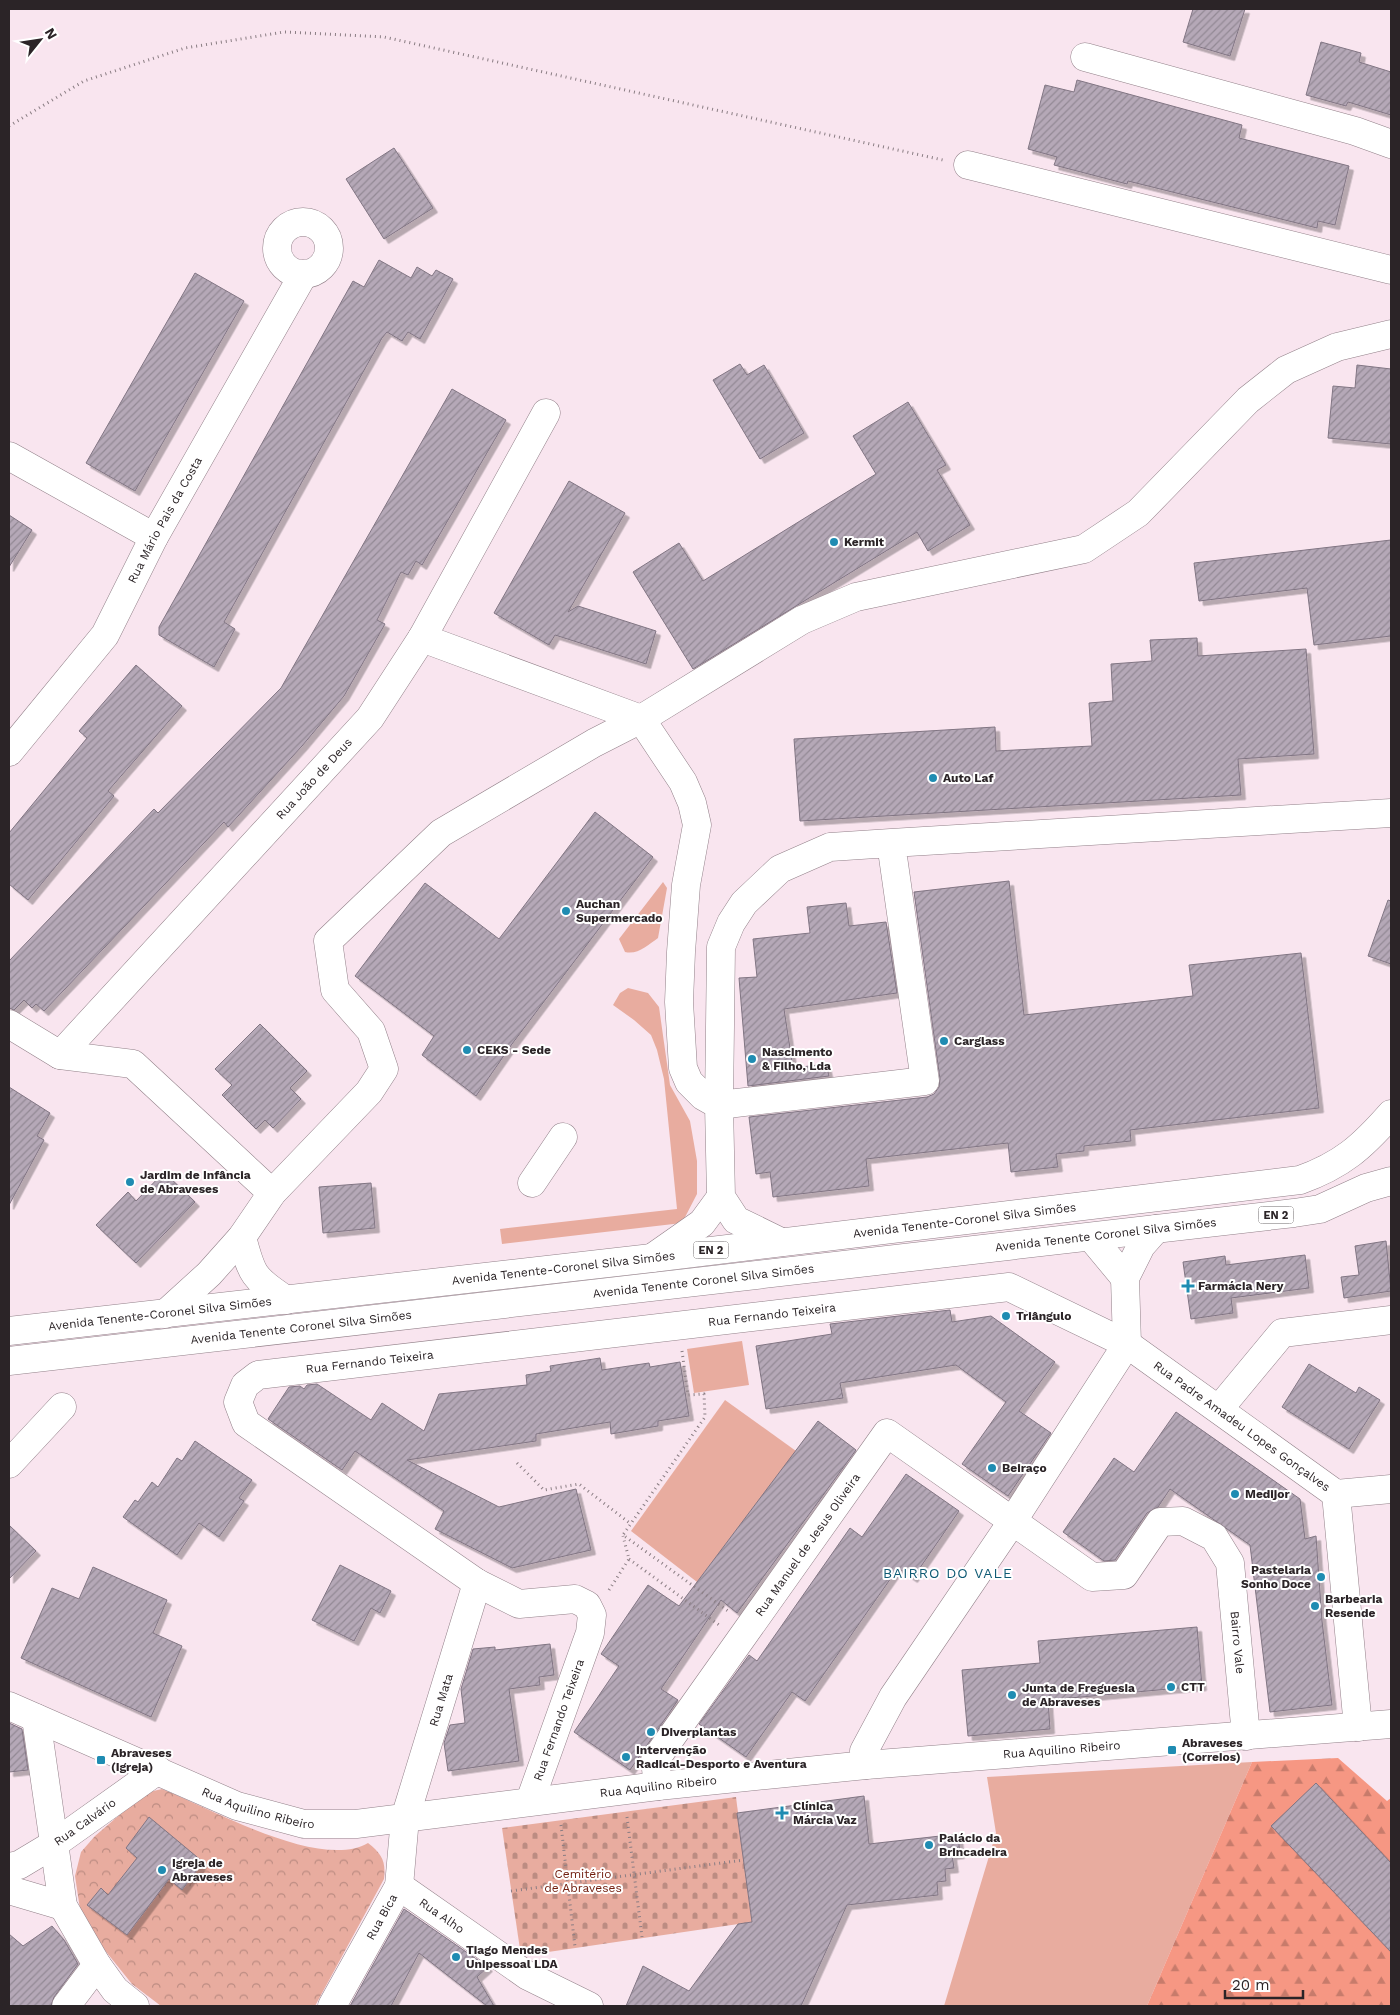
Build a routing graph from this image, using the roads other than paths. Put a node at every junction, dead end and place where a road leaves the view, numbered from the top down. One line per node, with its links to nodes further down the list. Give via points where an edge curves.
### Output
1 (1085, 57): 2 (street, via 1355,131)
2 (1391, 144)
3 (968, 165): 4 (street)
4 (1391, 270)
5 (304, 275): 9 (street, Rua Mário Pais da Costa)
6 (1391, 334): 11 (street, via 1337,347 1286,370 1248,400 1138,513 1084,549 856,597 802,620)
7 (546, 413): 10 (street, Rua João de Deus)
8 (9, 456): 9 (street)
9 (154, 537): 12 (street, Rua Mário Pais da Costa, via 104,635)
10 (422, 638): 11 (street); 16 (street, Rua João de Deus, via 370,718)
11 (641, 719): 17 (street, via 684,782 697,825 686,885 681,952 679,1002 683,1068 689,1082 703,1096); 22 (street, via 441,833 328,941 335,990 371,1031 384,1068 369,1092)
12 (9, 752)
13 (1391, 813): 14 (street)
14 (891, 843): 17 (street, via 830,847 780,869 744,903 721,948); 17 (street, via 925,1081)
15 (9, 1024): 16 (street)
16 (60, 1055): 22 (street, via 132,1064)
17 (719, 1105): 23 (street)
18 (1391, 1114): 27 (street, Avenida Tenente-Coronel Silva Simões / EN 2, via 1351,1154 1328,1170 1300,1180)
19 (563, 1137): 21 (street)
20 (1391, 1181): 24 (street, Avenida Tenente Coronel Silva Simões / EN 2, via 1366,1188 1320,1209)
21 (532, 1183)
22 (272, 1193): 25 (street)
23 (721, 1197): 27 (street, via 736,1220); 28 (street, via 702,1224)
24 (1156, 1229): 26 (street, Avenida Tenente Coronel Silva Simões / EN 2); 29 (street, via 1141,1246)
25 (242, 1237): 30 (street, via 250,1269 261,1282); 31 (street, via 209,1274)
26 (1091, 1237): 29 (street); 35 (street, Avenida Tenente Coronel Silva Simões / EN 2)
27 (781, 1242): 28 (street, Avenida Tenente-Coronel Silva Simões / EN 2)
28 (652, 1258): 30 (street, Avenida Tenente-Coronel Silva Simões / EN 2)
29 (1125, 1278): 34 (street)
30 (286, 1300): 31 (street, Avenida Tenente-Coronel Silva Simões / EN 2)
31 (165, 1314): 33 (street, Avenida Tenente-Coronel Silva Simões / EN 2)
32 (1391, 1320): 37 (street, via 1282,1333)
33 (9, 1331)
34 (1127, 1344): 37 (street, Rua Padre Amadeu Lopes Gonçalves); 41 (street); 42 (street, Rua Fernando Teixeira, via 1010,1287 258,1375 245,1385 238,1402 246,1423)
35 (9, 1361)
36 (62, 1407): 38 (street)
37 (1219, 1409): 40 (street, Rua Padre Amadeu Lopes Gonçalves)
38 (9, 1464)
39 (1391, 1489): 40 (street, Rua Padre Amadeu Lopes Gonçalves)
40 (1336, 1494): 46 (street)
41 (1012, 1522): 47 (street, Bairro Vale, via 1092,1577 1124,1575 1160,1522 1183,1521 1214,1537 1230,1563); 48 (street, via 893,1698 864,1751); 50 (street, Rua Manuel de Jesus Oliveira, via 887,1433 655,1760)
42 (477, 1583): 51 (street, Rua Fernando Teixeira, via 519,1604 575,1599 587,1605 592,1615 590,1633); 52 (street, Rua Mata)
43 (9, 1706): 44 (street, Rua Aquilino Ribeiro)
44 (36, 1718): 49 (street, Rua Aquilino Ribeiro); 53 (street)
45 (1391, 1724): 46 (street, Rua Aquilino Ribeiro)
46 (1358, 1728): 47 (street, Rua Aquilino Ribeiro)
47 (1246, 1736): 48 (street, Rua Aquilino Ribeiro)
48 (866, 1765): 50 (street, Rua Aquilino Ribeiro)
49 (158, 1770): 52 (street, Rua Aquilino Ribeiro, via 237,1806 304,1824 356,1824); 53 (street, Rua Calvário)
50 (658, 1786): 51 (street, Rua Aquilino Ribeiro)
51 (530, 1801): 52 (street, Rua Aquilino Ribeiro)
52 (405, 1818): 55 (street, Rua Bica)
53 (54, 1844): 54 (street, Rua Calvário, via 19,1865); 57 (street)
54 (9, 1867)
55 (399, 1886): 61 (street, Rua Bica); 62 (street, Rua Alho, via 528,1976)
56 (9, 1890): 57 (street)
57 (63, 1906): 58 (street)
58 (97, 1965): 59 (street); 60 (street, via 115,1990)
59 (66, 2006)
60 (135, 2006)
61 (332, 2006)
62 (589, 2006)

